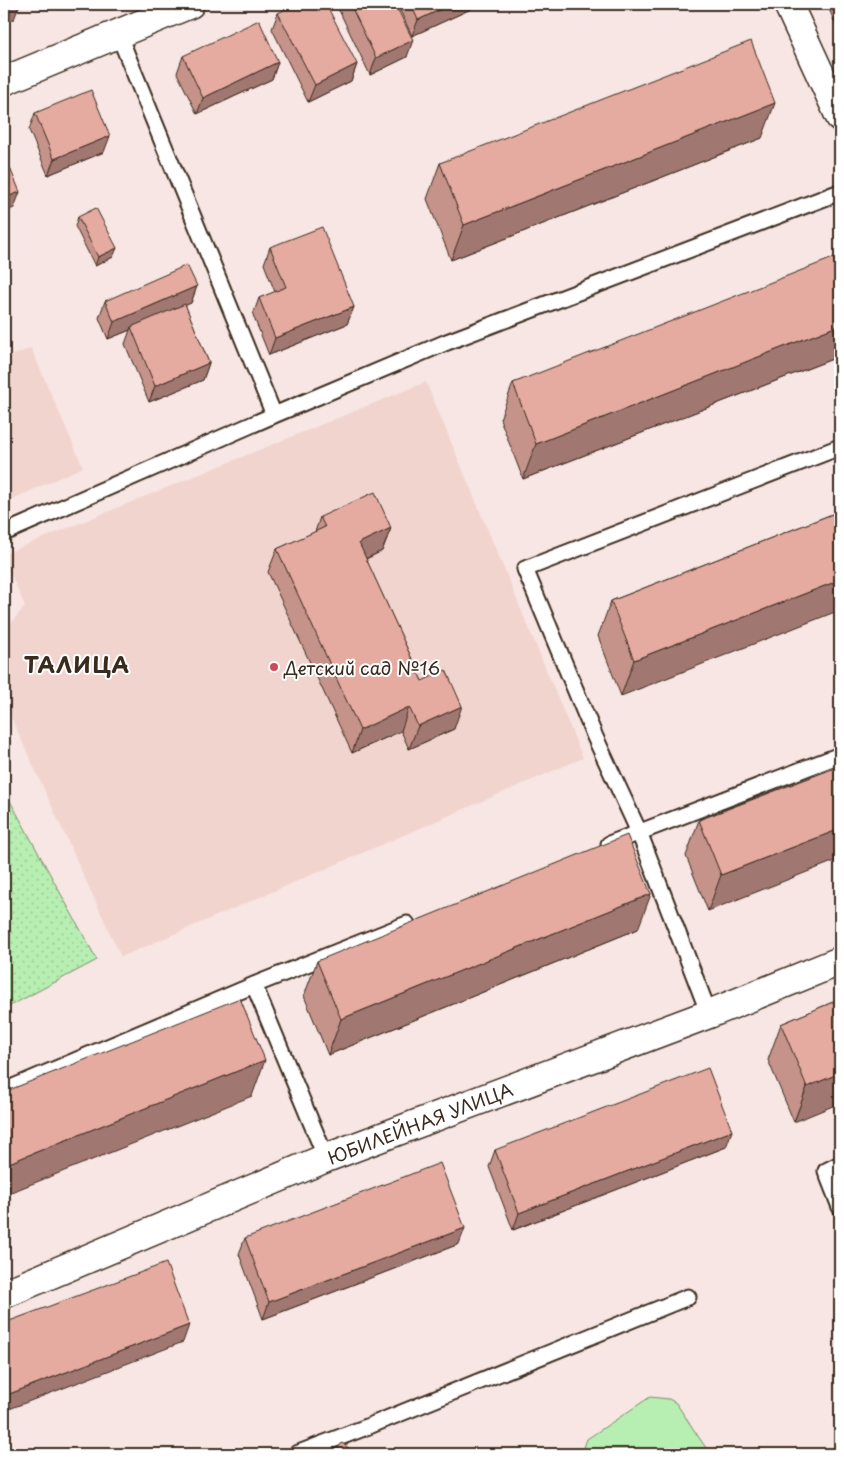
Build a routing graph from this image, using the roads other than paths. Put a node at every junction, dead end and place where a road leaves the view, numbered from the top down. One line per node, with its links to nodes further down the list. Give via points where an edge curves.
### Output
1 (190, 4): 3 (street)
2 (788, 4): 5 (street)
3 (118, 33): 4 (street); 7 (lane)
4 (4, 80)
5 (840, 114)
6 (840, 192): 7 (lane, via 447,342)
7 (274, 415): 9 (lane)
8 (840, 447): 11 (lane, via 525,569 595,737)
9 (4, 533)
10 (840, 755): 11 (lane)
11 (639, 832): 12 (lane); 16 (lane)
12 (593, 850)
13 (419, 920): 15 (lane)
14 (840, 961): 16 (street, ЮБИЛЕЙНАЯ УЛИЦА)
15 (254, 985): 17 (lane); 18 (lane)
16 (708, 1014): 18 (street, ЮБИЛЕЙНАЯ УЛИЦА)
17 (4, 1090)
18 (326, 1158): 21 (street, ЮБИЛЕЙНАЯ УЛИЦА)
19 (840, 1164): 20 (lane, via 826,1171)
20 (840, 1207)
21 (4, 1294)
22 (688, 1297): 23 (lane)
23 (296, 1454)

